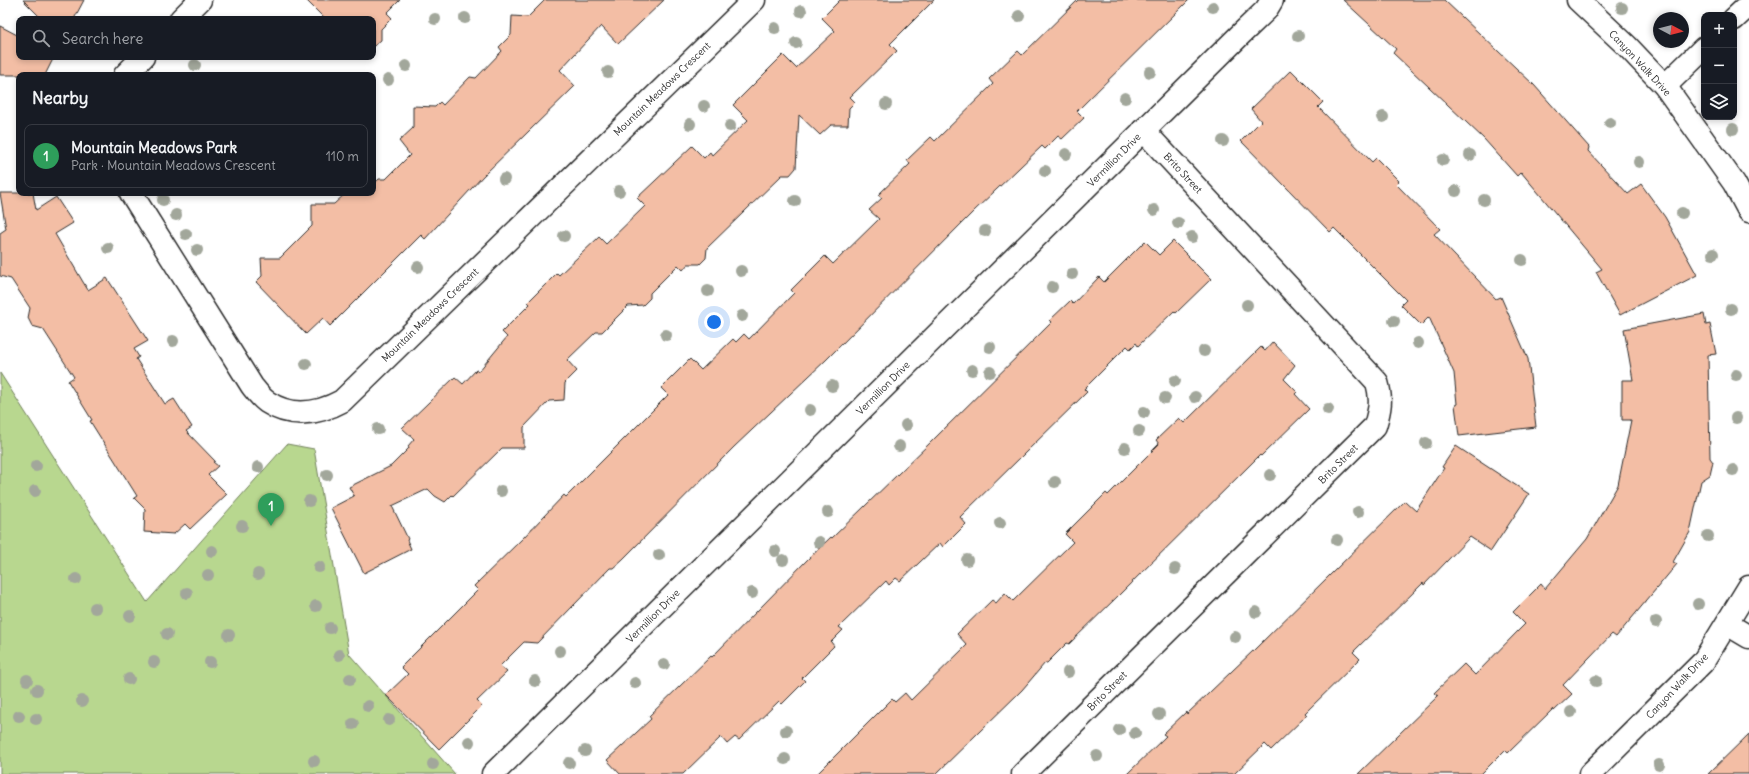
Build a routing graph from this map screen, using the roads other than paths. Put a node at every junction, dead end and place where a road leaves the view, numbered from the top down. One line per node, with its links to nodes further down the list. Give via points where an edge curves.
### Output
1 (200, 0): 6 (street)
2 (754, 0): 13 (street, Mountain Meadows Crescent, via 342,401 327,409 303,413 283,410 265,401 252,386)
3 (1272, 0): 12 (street, Vermillion Drive, via 1266,10)
4 (1578, 0): 11 (street, Canyon Walk Drive)
5 (1749, 5): 7 (street)
6 (184, 16)
7 (1737, 16)
8 (1701, 51): 11 (street)
9 (140, 60): 10 (street)
10 (128, 72)
11 (1665, 86): 14 (street, Canyon Walk Drive, via 1734,184)
12 (1143, 130): 18 (street, Vermillion Drive); 19 (street, Brito Street, via 1377,382 1381,406 1375,426)
13 (133, 196)
14 (1749, 211)
15 (1749, 587): 16 (street, Canyon Walk Drive)
16 (1727, 624): 17 (street); 20 (street, Canyon Walk Drive, via 1703,662)
17 (1749, 636)
18 (493, 774)
19 (1023, 774)
20 (1590, 774)

